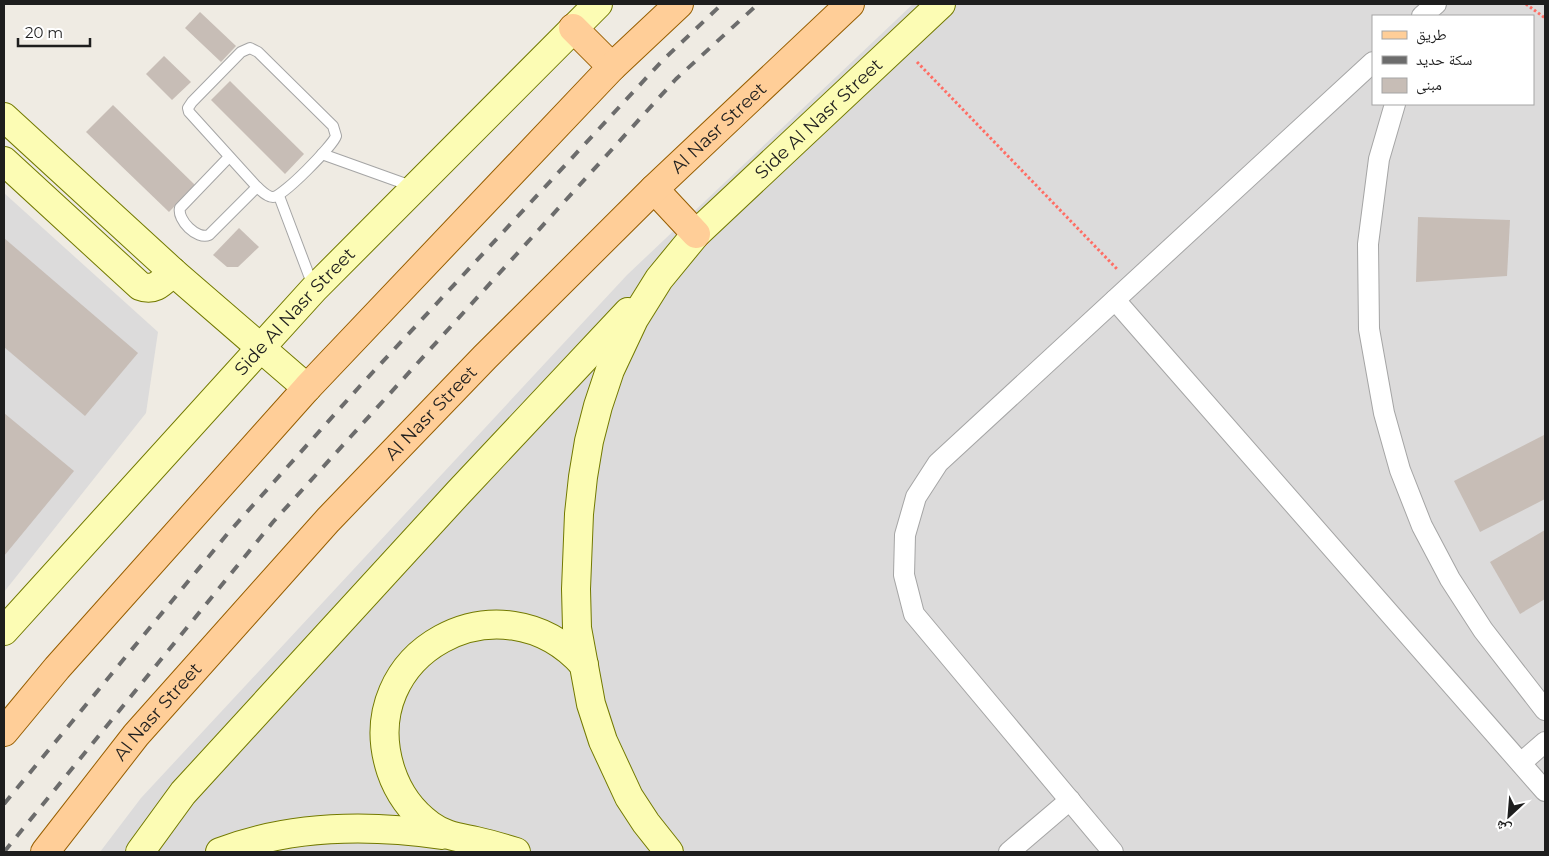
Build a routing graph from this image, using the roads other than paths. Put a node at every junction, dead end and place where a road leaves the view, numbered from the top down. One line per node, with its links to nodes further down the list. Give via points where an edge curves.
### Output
1 (598, 4): 7 (street, Side Al Nasr Street)
2 (679, 4): 9 (main road)
3 (850, 4): 17 (main road, Al Nasr Street)
4 (941, 4): 19 (street, Side Al Nasr Street)
5 (1438, 4): 6 (street)
6 (1423, 15)
7 (573, 28): 9 (main road); 16 (street, Side Al Nasr Street)
8 (1372, 63): 23 (street)
9 (612, 67): 25 (main road)
10 (1394, 105): 28 (street, via 1378,159 1368,244 1369,329 1384,413 1400,470 1422,526 1450,579 1482,630)
11 (4, 117): 20 (street)
12 (322, 154): 13 (lane, via 335,141 332,126 258,52 250,48 241,52 188,108); 16 (lane); 18 (lane)
13 (229, 157): 15 (lane); 15 (lane, via 180,208 181,218 196,235 209,235)
14 (4, 161): 20 (street, via 140,286 157,286)
15 (257, 187): 18 (lane, via 269,197)
16 (415, 188): 22 (street, Side Al Nasr Street)
17 (654, 189): 19 (main road); 35 (main road, Al Nasr Street, via 328,520 136,735)
18 (279, 196): 22 (lane)
19 (696, 234): 21 (street, Side Al Nasr Street)
20 (173, 272): 24 (street)
21 (659, 279): 27 (street, via 634,319 610,370 589,441 582,478 576,589); 36 (street, via 190,786)
22 (314, 289): 24 (street, Side Al Nasr Street)
23 (1115, 300): 31 (street); 33 (street, via 938,463 916,497 905,535 904,575 914,614)
24 (261, 347): 25 (street); 26 (street, Side Al Nasr Street)
25 (307, 388): 29 (main road)
26 (4, 631)
27 (584, 665): 34 (street, via 559,642 542,633 515,625 486,624 449,634 432,644 406,670 396,687 385,724 388,762 394,780 414,812); 39 (street, via 591,704 615,769 646,823)
28 (1545, 710)
29 (4, 732)
30 (1545, 742): 31 (street)
31 (1521, 763): 32 (street)
32 (1545, 791)
33 (1070, 800): 40 (street); 41 (street)
34 (445, 835): 37 (street, via 390,828 335,828 262,839); 38 (street)
35 (45, 852)
36 (140, 852)
37 (220, 852)
38 (516, 852)
39 (669, 852)
40 (1009, 852)
41 (1113, 852)

